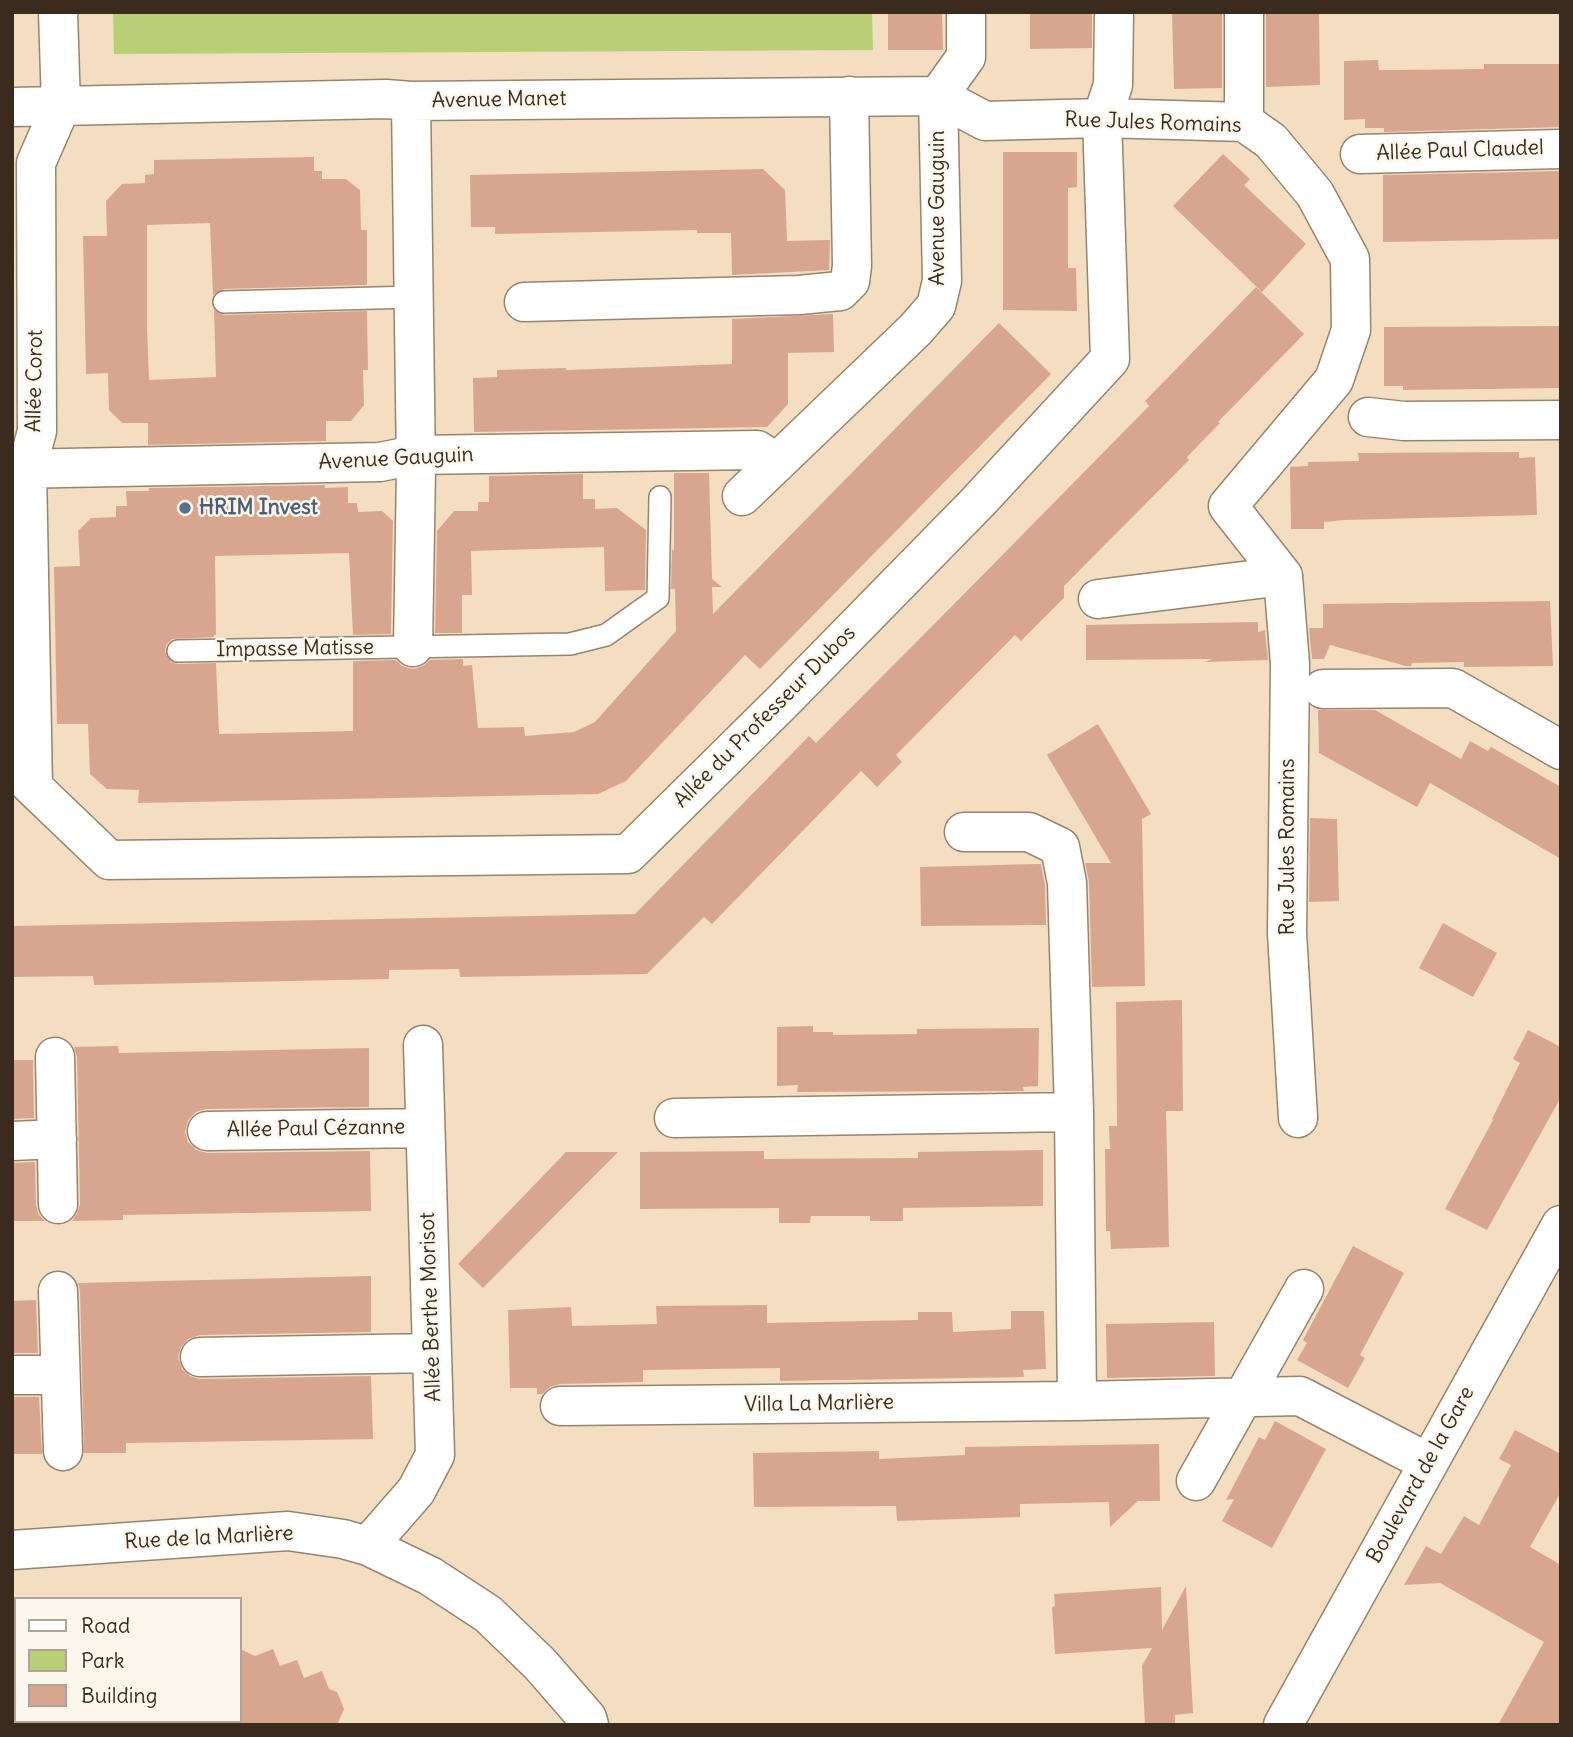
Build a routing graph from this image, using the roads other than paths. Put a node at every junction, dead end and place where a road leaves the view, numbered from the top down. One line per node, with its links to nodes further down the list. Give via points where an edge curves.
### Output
1 (58, 12): 8 (street)
2 (966, 12): 6 (street, via 966,57)
3 (1114, 12): 10 (street, Allée du Professeur Dubos, via 1113,85)
4 (1244, 12): 11 (street)
5 (849, 96): 6 (street, Avenue Manet); 7 (street, Avenue Manet); 16 (street, via 852,267 850,281 840,291)
6 (938, 96): 10 (street, Rue Jules Romains, via 985,121); 20 (street, Avenue Gauguin, via 942,281 936,306)
7 (411, 101): 8 (street, Avenue Manet); 14 (street)
8 (61, 106): 9 (street, Avenue Manet); 21 (street, Allée Corot, via 36,163 37,431)
9 (12, 107)
10 (1102, 118): 11 (street, Rue Jules Romains); 30 (street, Allée du Professeur Dubos, via 1110,359 968,512 628,854 109,860)
11 (1244, 122): 24 (street, Rue Jules Romains, via 1271,141 1315,194 1350,259 1351,330 1334,380 1228,506)
12 (1561, 149): 13 (street, Allée Paul Claudel)
13 (1360, 154)
14 (414, 297): 15 (lane); 19 (street)
15 (224, 302)
16 (524, 302)
17 (1368, 417): 18 (street)
18 (1561, 420)
19 (415, 455): 20 (street, Avenue Gauguin, via 757,450); 21 (street, Avenue Gauguin, via 380,462); 26 (street)
20 (776, 463): 22 (street, Avenue Gauguin)
21 (20, 469): 30 (street, Allée Corot)
22 (742, 496)
23 (660, 497): 26 (lane, Impasse Matisse, via 658,598 606,635 570,644)
24 (1283, 576): 25 (street); 36 (street, Rue Jules Romains, via 1290,664 1287,933)
25 (1098, 598)
26 (413, 647): 27 (lane, Impasse Matisse)
27 (178, 651)
28 (1323, 689): 29 (street, via 1453,688)
29 (1561, 750)
30 (22, 777)
31 (964, 832): 34 (street, via 1029,832 1060,848 1067,883)
32 (423, 1045): 37 (street, Allée Berthe Morisot)
33 (55, 1056): 39 (street)
34 (1074, 1112): 35 (street); 50 (street)
35 (674, 1118)
36 (1298, 1118)
37 (425, 1128): 38 (street, Allée Paul Cézanne); 45 (street, Allée Berthe Morisot)
38 (207, 1131)
39 (57, 1139): 40 (street); 41 (street)
40 (12, 1141)
41 (58, 1204)
42 (1561, 1226): 53 (street, Boulevard de la Gare)
43 (1304, 1289): 49 (street)
44 (58, 1291): 48 (street)
45 (432, 1353): 46 (street); 55 (street, Allée Berthe Morisot, via 435,1455 416,1491)
46 (200, 1357)
47 (12, 1375): 48 (street)
48 (60, 1375): 52 (street)
49 (1241, 1397): 50 (street, Villa La Marlière); 53 (street, Villa La Marlière, via 1300,1396); 54 (street)
50 (1077, 1401): 51 (street, Villa La Marlière)
51 (560, 1406)
52 (63, 1451)
53 (1427, 1462): 58 (street, Boulevard de la Gare)
54 (1196, 1481)
55 (368, 1546): 56 (street, Rue de la Marlière, via 288,1531); 57 (street, Rue de la Marlière, via 430,1576 488,1614 540,1664)
56 (12, 1550)
57 (589, 1725)
58 (1283, 1725)

